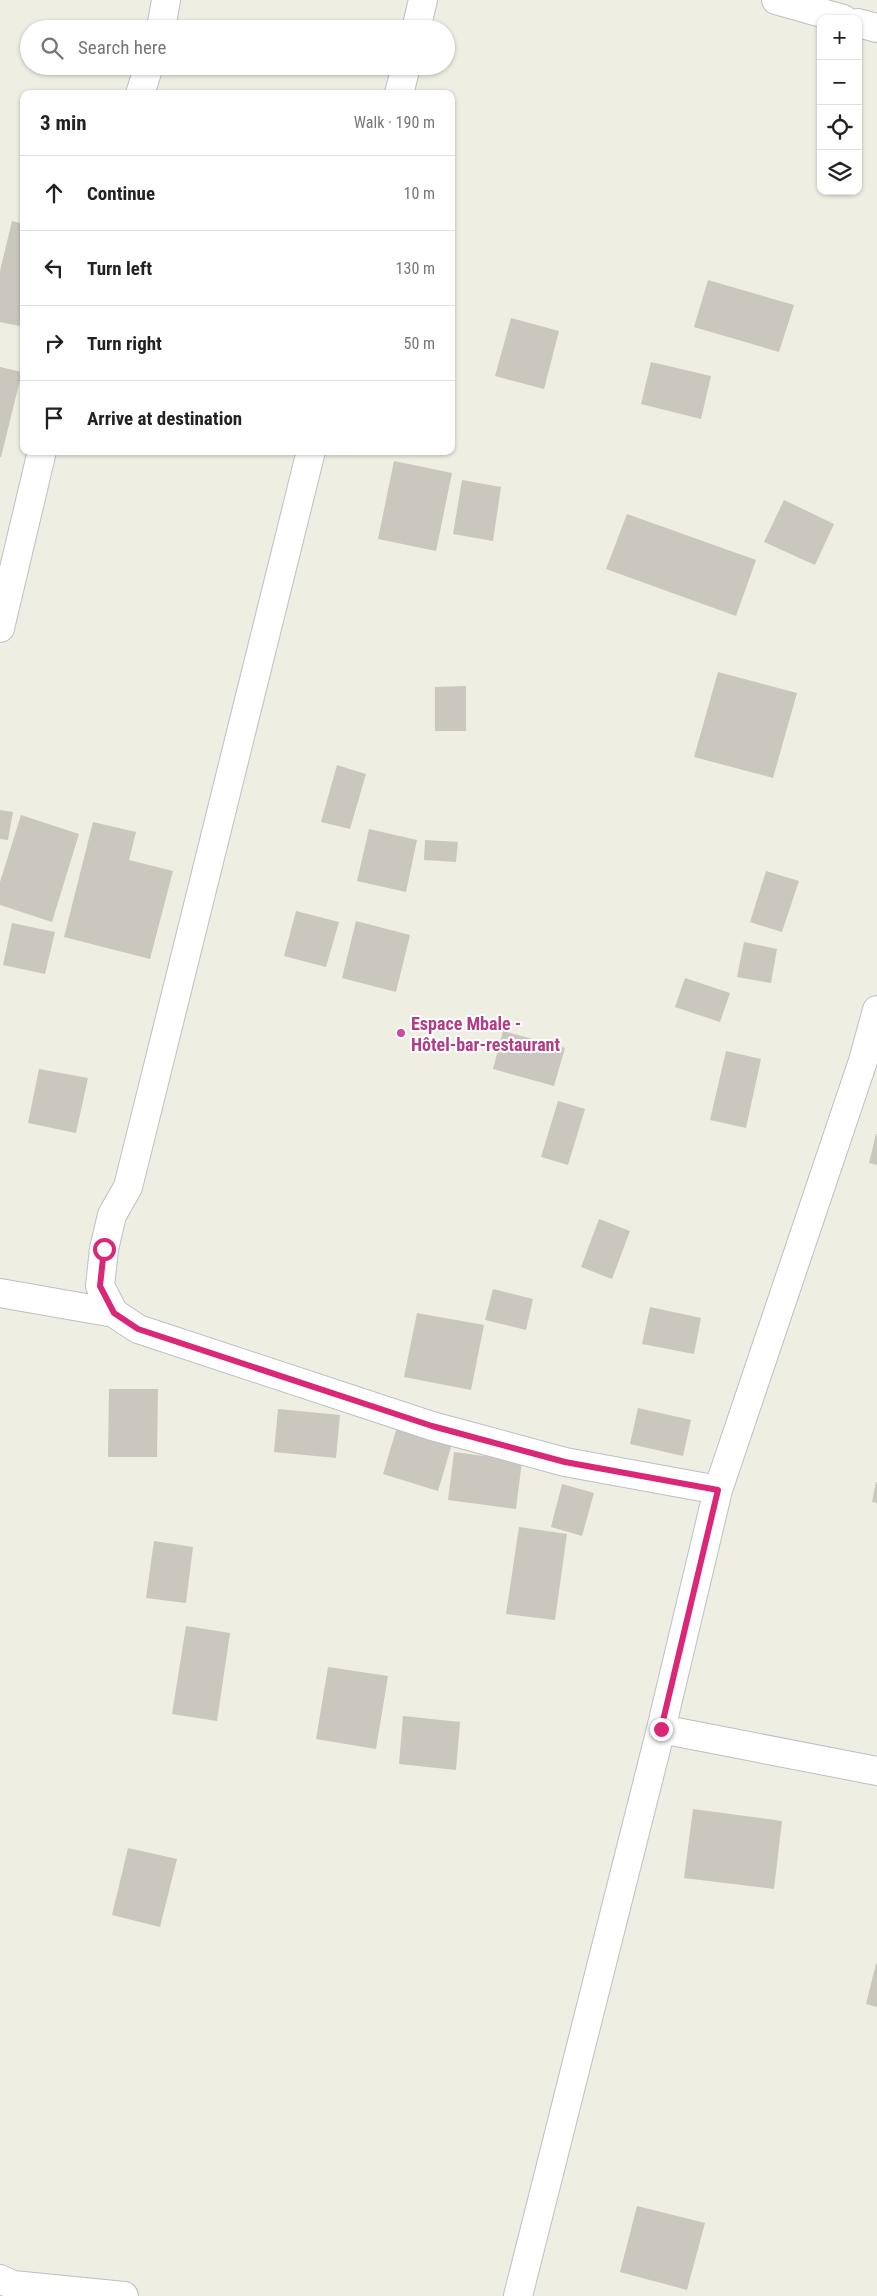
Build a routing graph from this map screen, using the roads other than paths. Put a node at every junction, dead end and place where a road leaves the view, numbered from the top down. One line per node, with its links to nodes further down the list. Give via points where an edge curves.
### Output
1 (166, 0): 5 (street)
2 (423, 0): 6 (street)
3 (776, 0): 4 (street)
4 (829, 15)
5 (163, 20)
6 (418, 20)
7 (862, 24): 8 (street)
8 (877, 28)
9 (146, 75): 11 (street)
10 (404, 75): 12 (street)
11 (141, 90)
12 (401, 90)
13 (41, 455): 15 (street)
14 (310, 455): 19 (street, via 128,1187 112,1215 104,1249 100,1286)
15 (0, 628)
16 (877, 1010): 17 (street)
17 (870, 1062): 20 (street)
18 (0, 1293): 19 (street)
19 (114, 1313): 20 (street, via 138,1329 432,1426 565,1462)
20 (718, 1490): 21 (street)
21 (661, 1729): 22 (street); 25 (street)
22 (877, 1772)
23 (0, 2279): 24 (street, via 13,2285)
24 (124, 2296)
25 (518, 2296)

